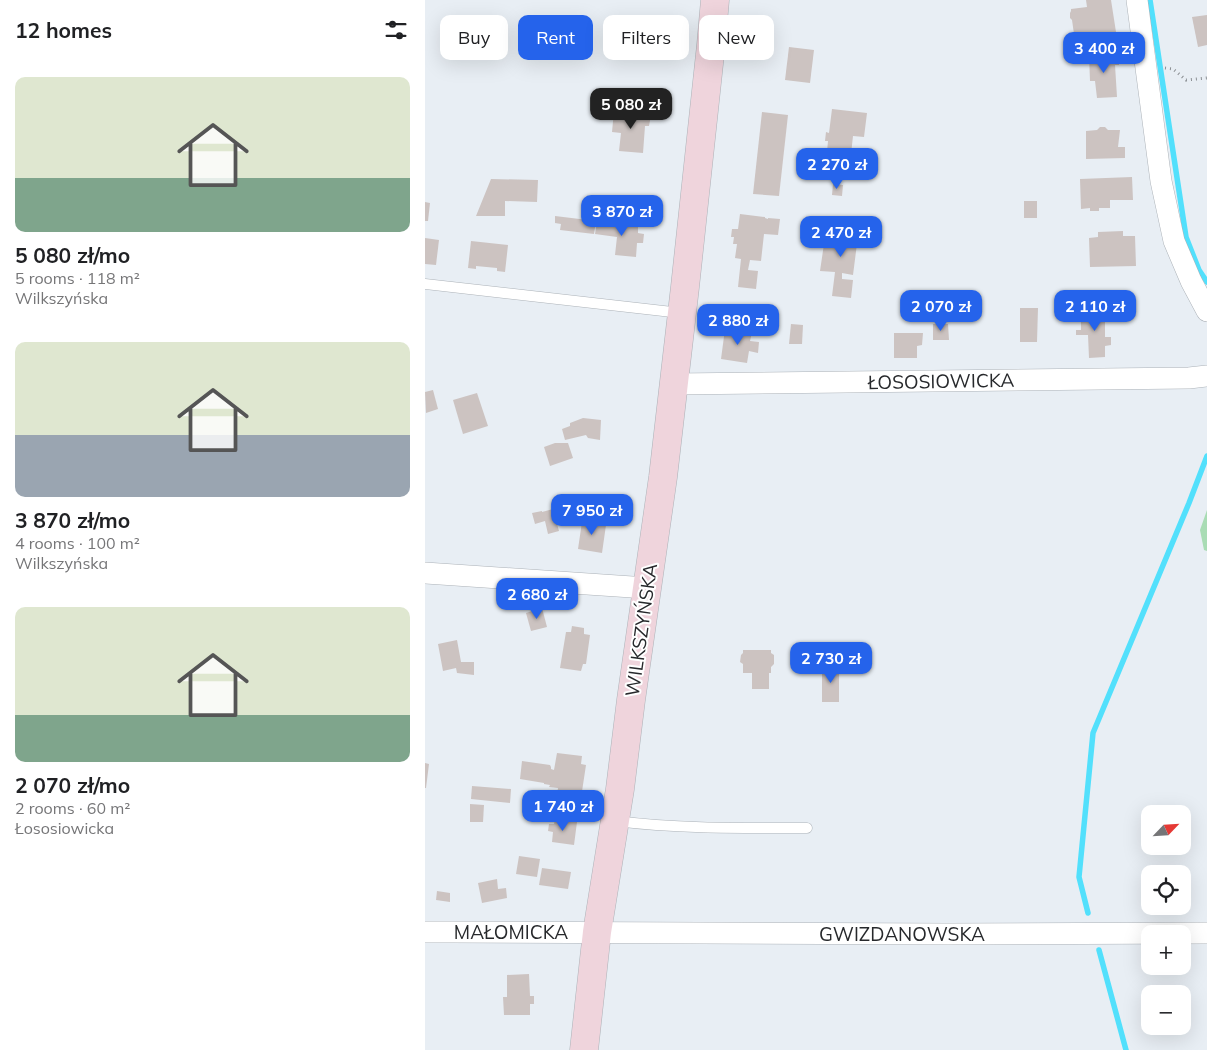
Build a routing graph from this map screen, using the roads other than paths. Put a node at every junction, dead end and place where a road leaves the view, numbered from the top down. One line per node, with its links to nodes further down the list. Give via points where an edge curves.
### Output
1 (715, 0): 5 (street, WILKSZYŃSKA)
2 (1137, 0): 4 (street, via 1161,181 1174,241)
3 (425, 284): 5 (lane)
4 (1207, 311)
5 (682, 313): 7 (street, WILKSZYŃSKA)
6 (1207, 376): 7 (street, ŁOSOSIOWICKA)
7 (674, 384): 9 (street, WILKSZYŃSKA)
8 (425, 573): 9 (street)
9 (647, 588): 10 (street, WILKSZYŃSKA)
10 (615, 821): 11 (lane, via 665,826); 13 (street, WILKSZYŃSKA)
11 (807, 828)
12 (425, 932): 13 (street, MAŁOMICKA)
13 (597, 932): 14 (street, GWIZDANOWSKA); 15 (street, WILKSZYŃSKA)
14 (1207, 933)
15 (584, 1050)

